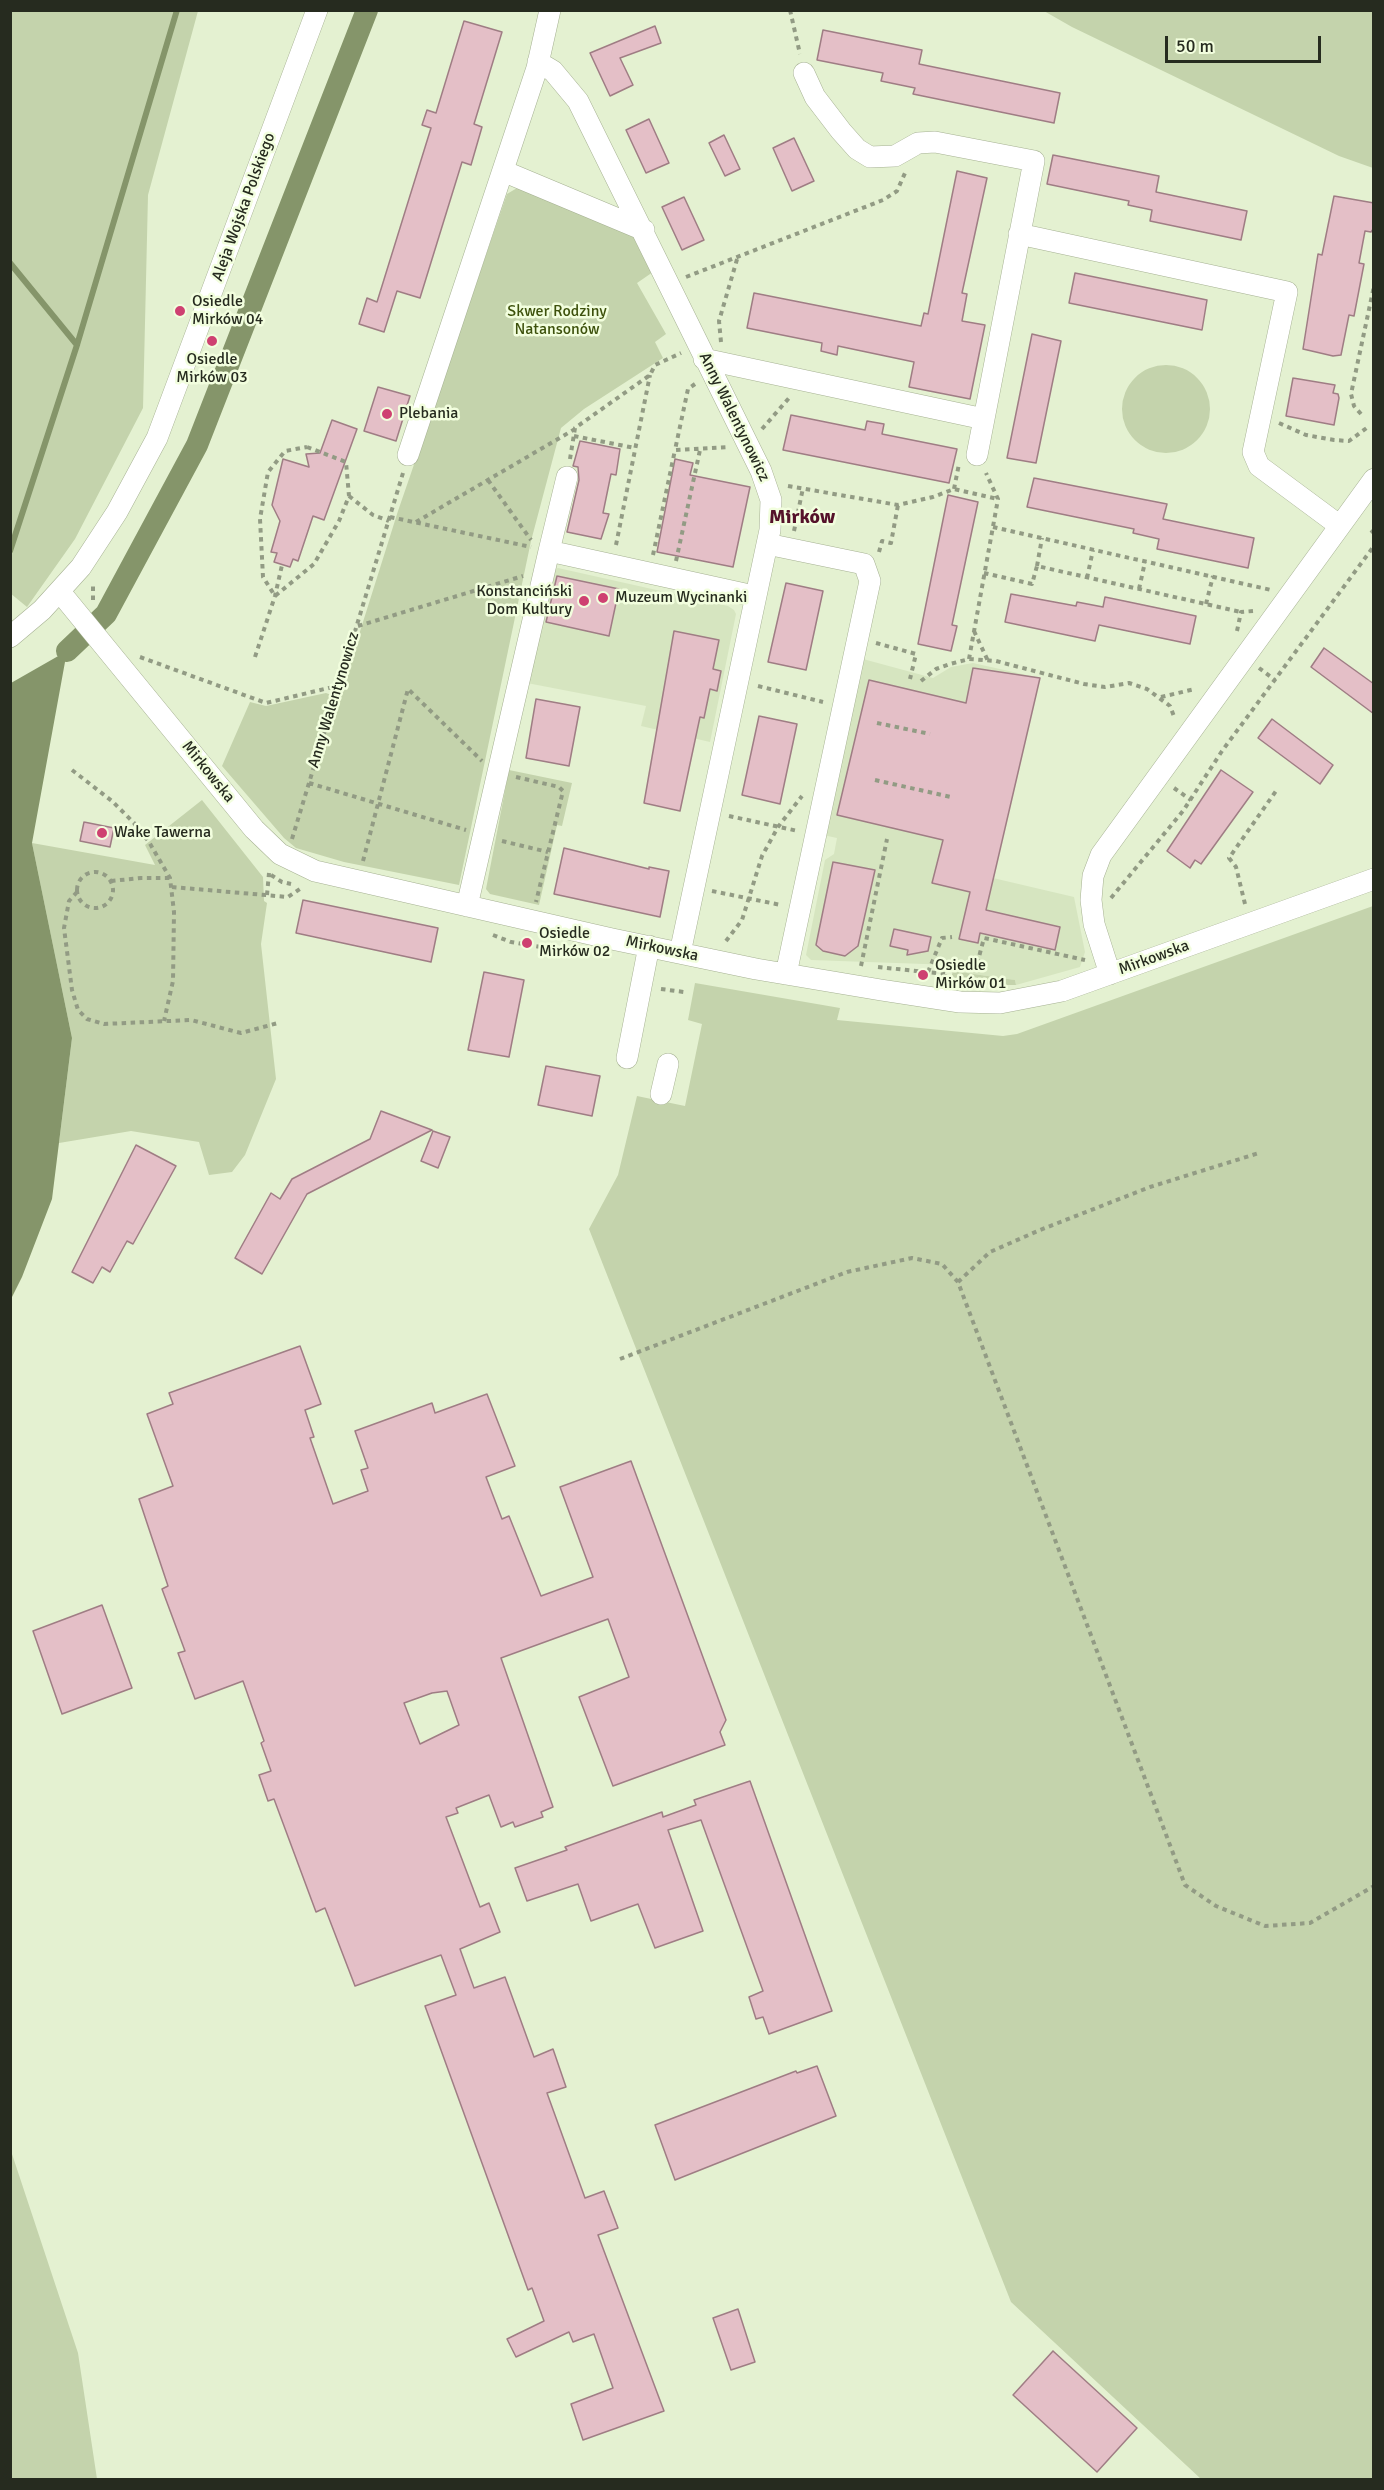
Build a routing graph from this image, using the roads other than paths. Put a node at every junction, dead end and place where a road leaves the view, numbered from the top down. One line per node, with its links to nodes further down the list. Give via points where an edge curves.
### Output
1 (317, 10): 17 (street, Aleja Wojska Polskiego, via 157,438 101,538)
2 (550, 10): 3 (street)
3 (538, 62): 5 (street); 6 (street, Anny Walentynowicz, via 553,71 578,101)
4 (804, 73): 7 (street, via 815,97 857,149 870,157 896,156 918,144 935,142 1034,161)
5 (503, 171): 6 (street); 10 (street)
6 (644, 230): 8 (street, Anny Walentynowicz)
7 (1019, 234): 9 (street); 14 (street, via 1287,292 1252,452 1259,466)
8 (709, 355): 9 (street); 15 (street, Anny Walentynowicz, via 766,480)
9 (984, 419): 11 (street)
10 (408, 455)
11 (977, 455)
12 (567, 477): 16 (street)
13 (1374, 479): 14 (street)
14 (1340, 526): 25 (street, via 1101,855 1090,900)
15 (773, 545): 18 (street, Anny Walentynowicz); 24 (street, via 864,564 870,577)
16 (547, 560): 18 (street); 21 (street)
17 (60, 592): 19 (street, Aleja Wojska Polskiego); 21 (street, Mirkowska, via 271,847 315,871)
18 (754, 596): 23 (street, Anny Walentynowicz)
19 (10, 638)
20 (1374, 879): 25 (street, Mirkowska)
21 (467, 906): 22 (street, Mirkowska)
22 (649, 946): 23 (street, Mirkowska); 26 (street)
23 (680, 953): 24 (street, Mirkowska)
24 (786, 974): 25 (street, Mirkowska, via 980,1003 1042,996)
25 (1110, 974)
26 (627, 1058)
27 (668, 1064): 28 (street)
28 (662, 1094)

